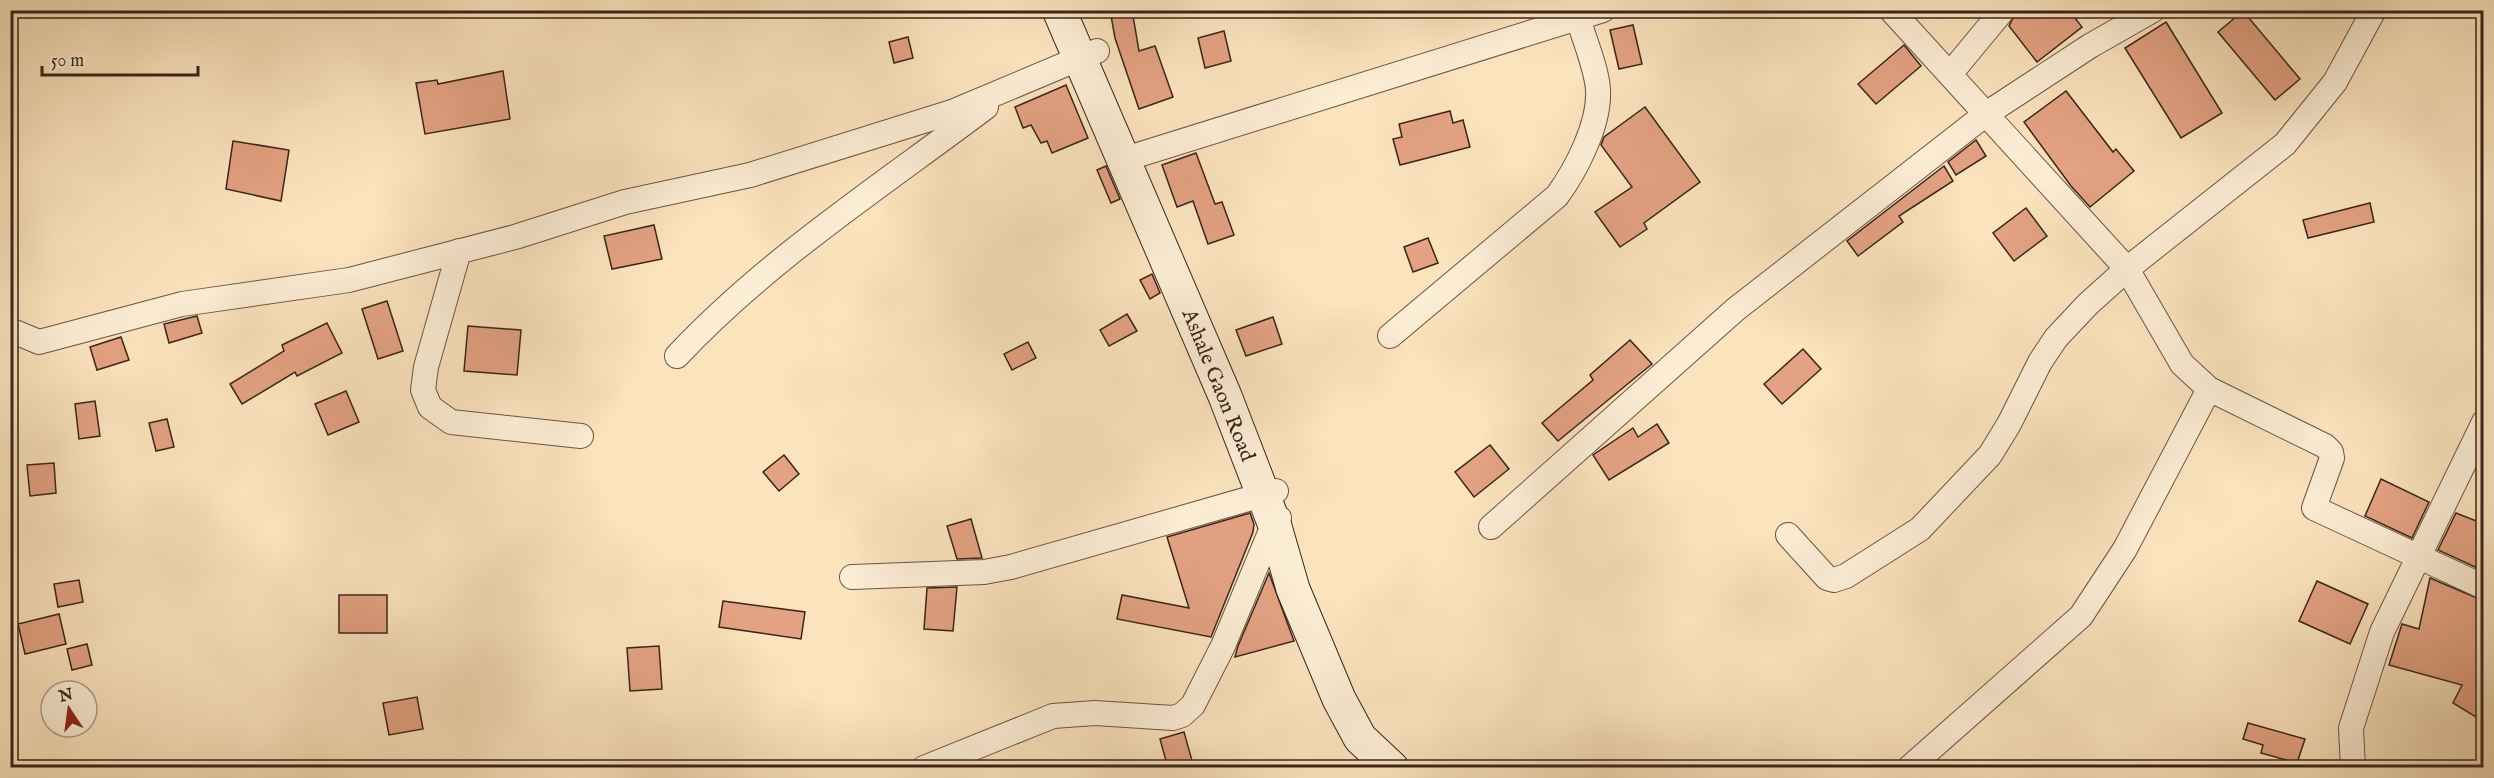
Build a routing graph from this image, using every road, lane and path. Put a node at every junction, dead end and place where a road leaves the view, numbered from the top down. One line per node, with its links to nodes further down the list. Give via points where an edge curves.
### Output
1 (1059, 10): 9 (street, Ashale Gaon Road)
2 (1082, 10): 9 (street, Ashale Gaon Road)
3 (1603, 10): 8 (street)
4 (1891, 10): 10 (street)
5 (2003, 10): 10 (street)
6 (2153, 10): 12 (street)
7 (2374, 10): 15 (street, via 2335,82 2284,144)
8 (1578, 18): 13 (street); 17 (street, via 1598,90 1590,135 1573,174 1557,196)
9 (1088, 55): 11 (street); 13 (street, Ashale Gaon Road)
10 (1950, 75): 12 (street)
11 (1016, 86): 14 (street, via 952,112 750,176 624,202); 18 (street, via 820,232 711,320)
12 (1986, 114): 15 (street); 23 (street, via 1736,309)
13 (1131, 157): 22 (street, Ashale Gaon Road, via 1206,348)
14 (459, 251): 16 (street, via 350,280 182,304 39,342); 21 (street, via 426,367 423,390 430,407 451,422)
15 (2127, 269): 19 (street, via 2182,364); 24 (street, via 2056,338 1990,455 1920,529 1834,580 1827,578)
16 (10, 330)
17 (1390, 336)
18 (677, 356)
19 (2209, 389): 25 (street, via 2325,446 2332,458 2314,508); 30 (street, via 2125,549 2081,616)
20 (2484, 422): 25 (street)
21 (582, 436)
22 (1274, 506): 26 (street, via 984,572); 28 (street, Ashale Gaon Road, via 1293,589 1339,699 1360,738); 29 (street, via 1223,646 1193,705 1182,715 1053,716)
23 (1491, 527)
24 (1788, 535)
25 (2417, 557): 27 (street); 31 (street, via 2382,632 2351,728)
26 (852, 577)
27 (2484, 587)
28 (1386, 761)
29 (924, 768)
30 (1909, 768)
31 (2353, 768)

